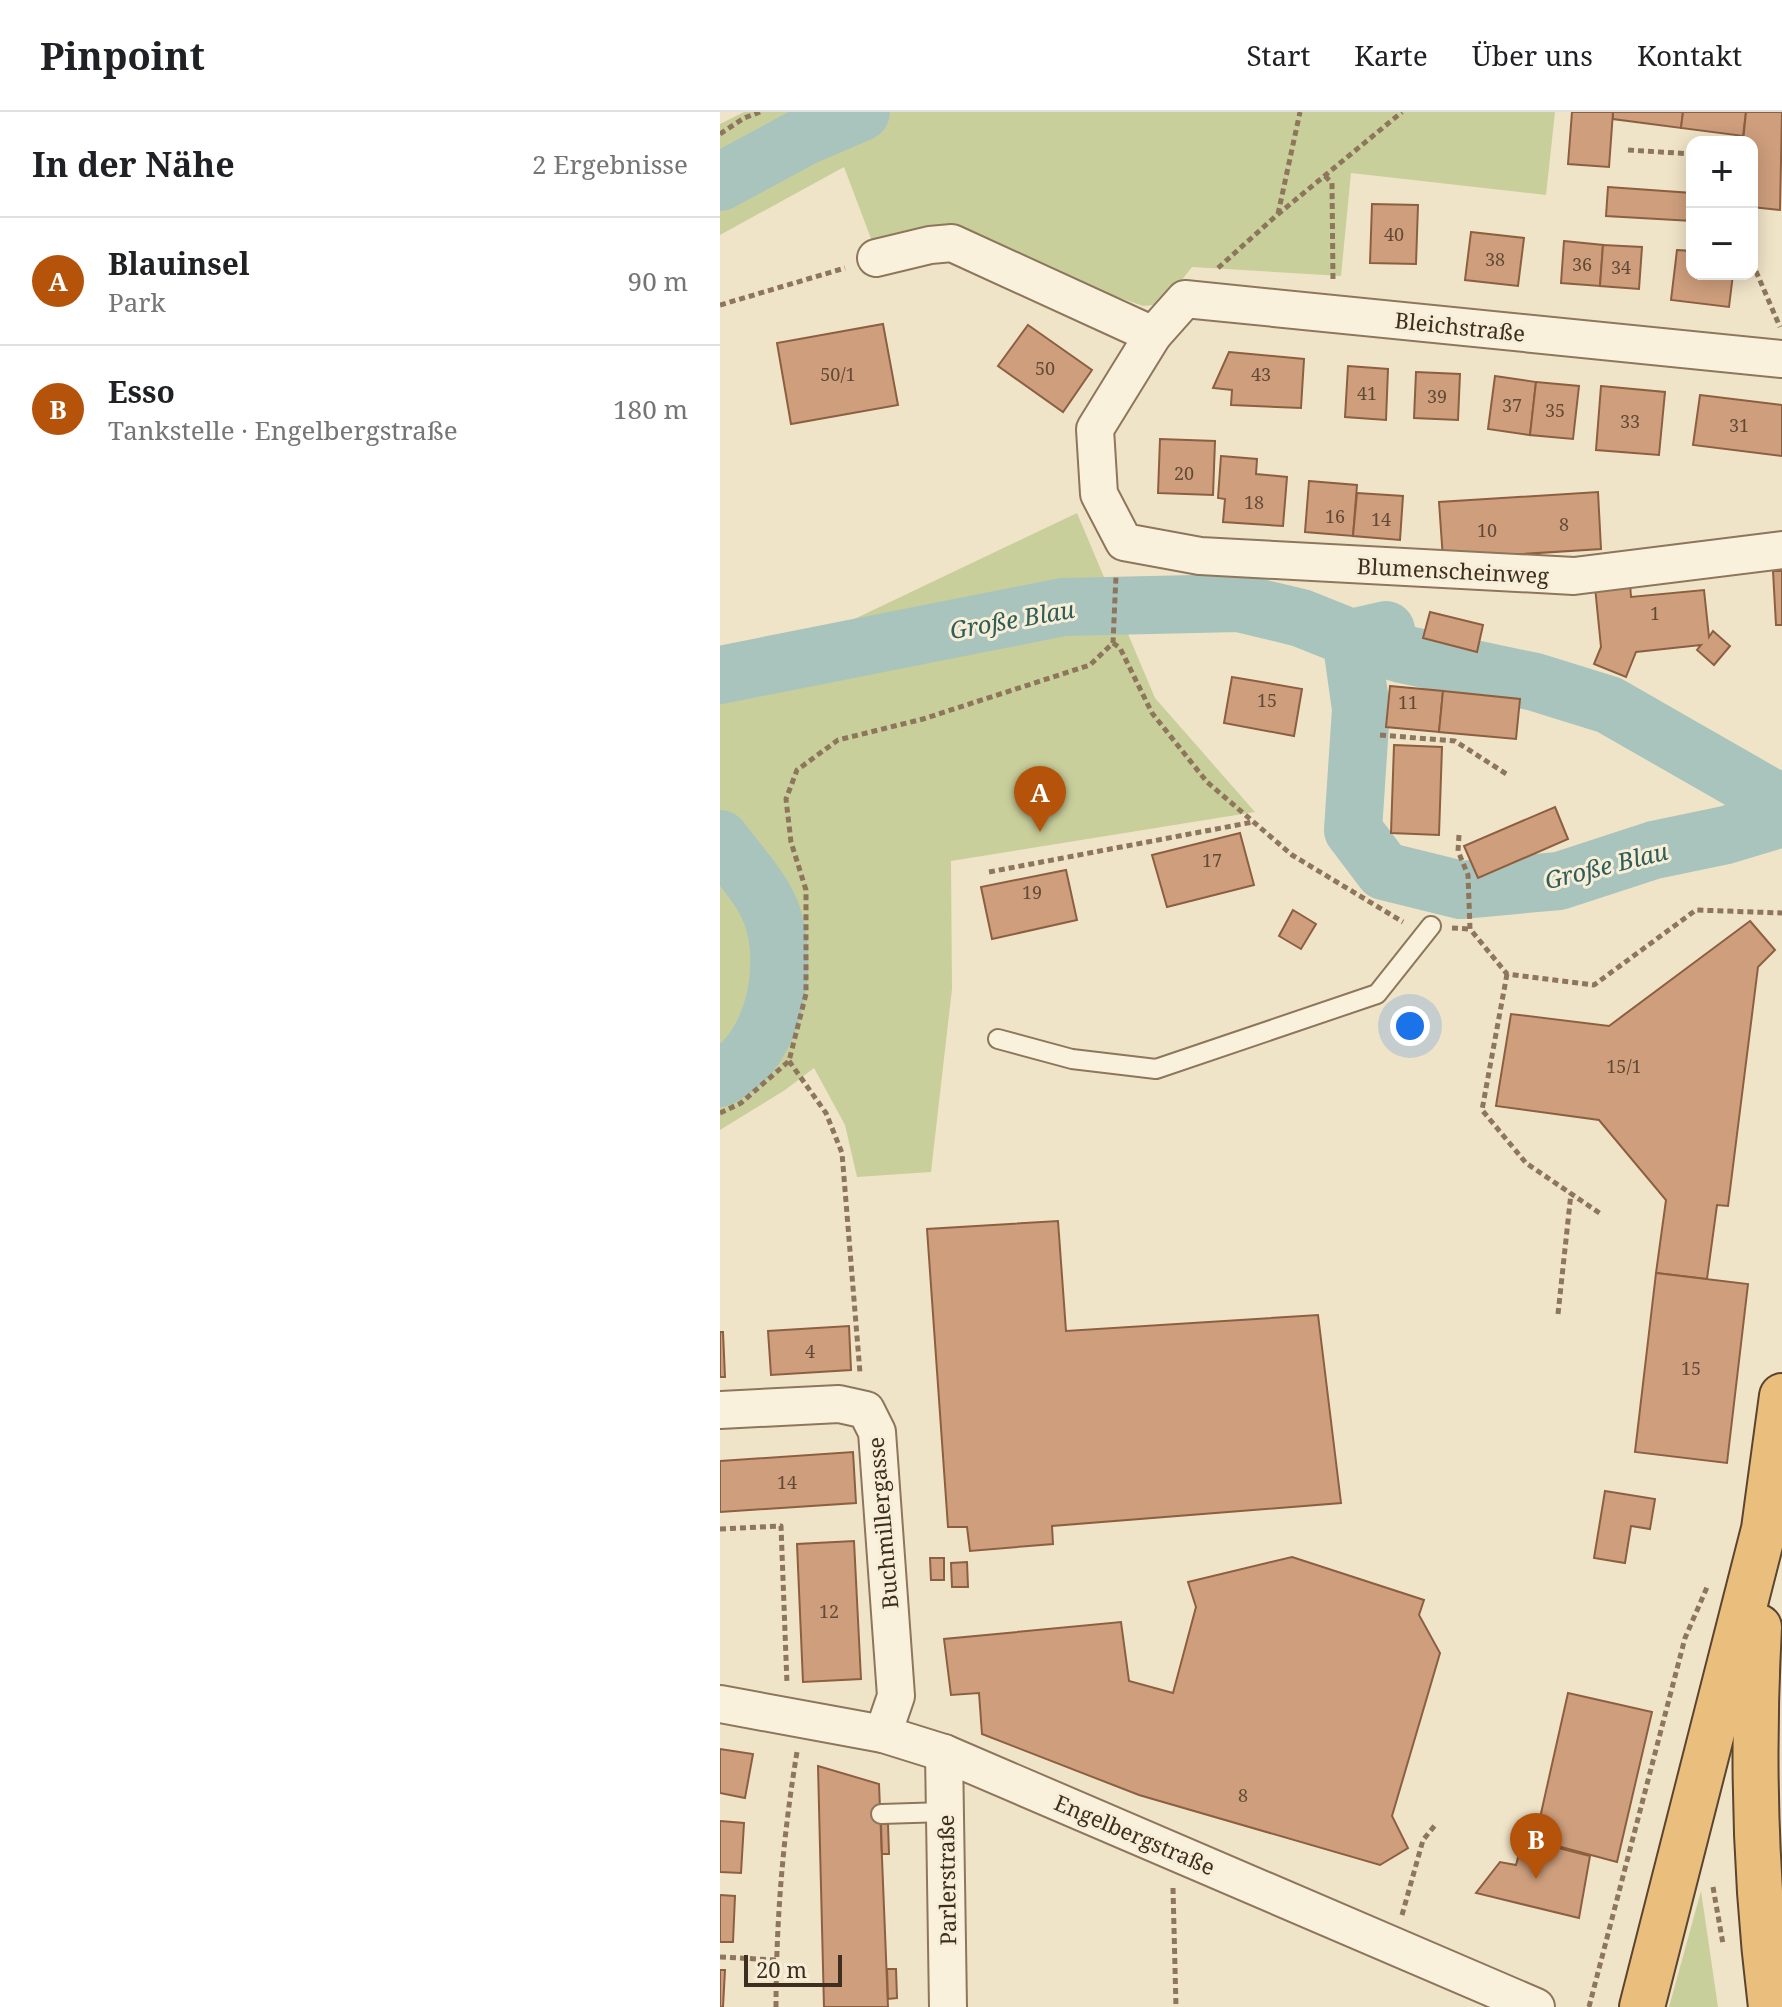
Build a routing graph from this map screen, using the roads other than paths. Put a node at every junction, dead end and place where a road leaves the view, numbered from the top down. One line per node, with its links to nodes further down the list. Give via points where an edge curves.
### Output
1 (876, 258): 2 (street, via 952,243)
2 (1153, 335): 3 (street, Bleichstraße, via 1185,299); 4 (street, Blumenscheinweg, via 1095,429 1099,494 1120,559 1200,556 1574,576)
3 (1782, 359)
4 (1782, 550)
5 (1431, 926): 6 (lane, via 1377,994 1156,1069 1072,1059)
6 (998, 1039)
7 (1782, 1396): 9 (highway)
8 (720, 1410): 11 (street, Buchmillergasse, via 839,1404 866,1410 877,1432 896,1696)
9 (1764, 1529): 15 (highway); 18 (highway, via 1754,1785 1761,1929)
10 (720, 1704): 11 (street, Engelbergstraße)
11 (883, 1734): 12 (street, Engelbergstraße)
12 (944, 1753): 13 (street, Parlerstraße); 17 (street, Engelbergstraße)
13 (945, 1812): 14 (lane); 16 (street, Parlerstraße)
14 (881, 1814)
15 (1636, 2002)
16 (948, 2007)
17 (1536, 2007)
18 (1771, 2007)

